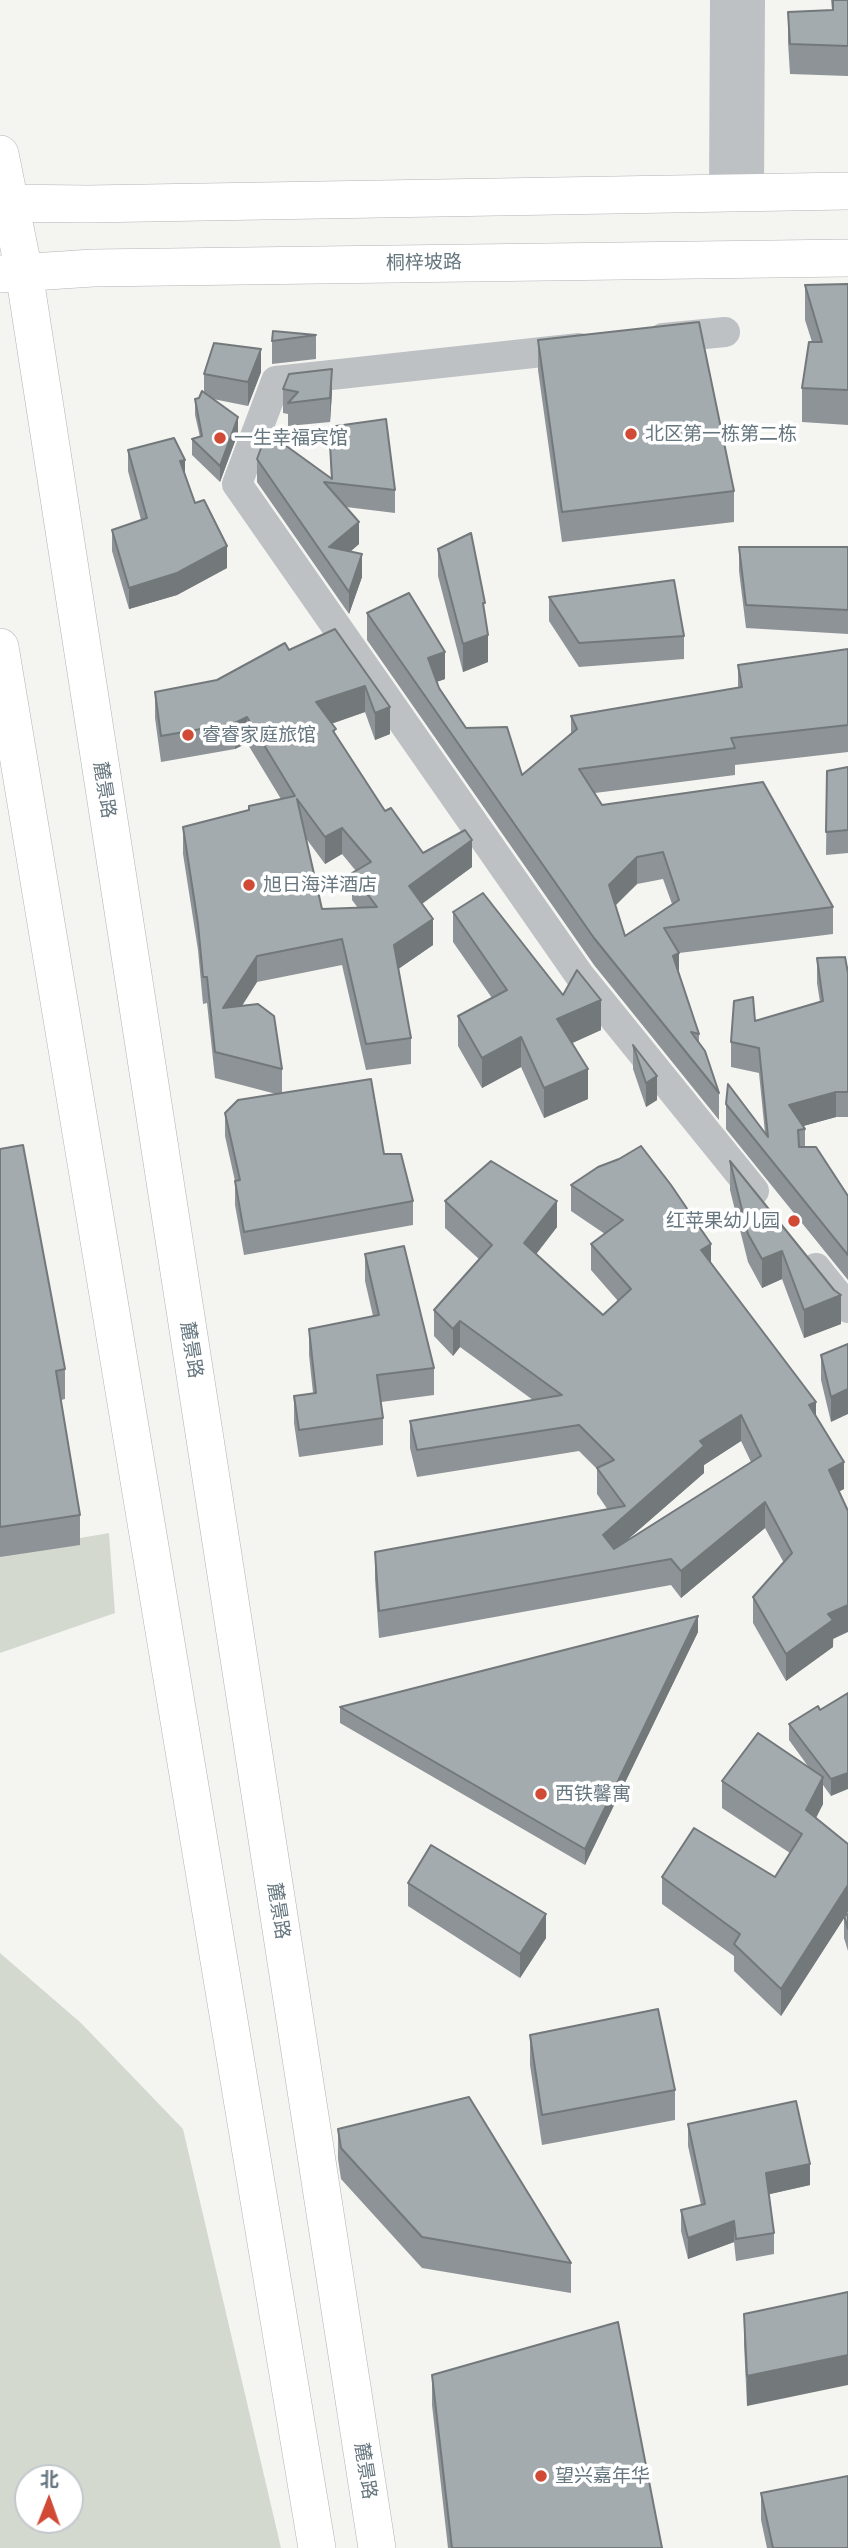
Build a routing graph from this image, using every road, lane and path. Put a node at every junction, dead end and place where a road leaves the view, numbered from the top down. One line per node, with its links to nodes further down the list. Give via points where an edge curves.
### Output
1 (725, 0): 5 (street)
2 (750, 0): 5 (street)
3 (0, 154): 6 (main road, 麓景路)
4 (848, 191): 5 (main road)
5 (737, 193): 6 (main road)
6 (5, 202): 8 (main road, 麓景路)
7 (848, 258): 8 (main road, 桐梓坡路, via 121,267)
8 (12, 273): 15 (main road, 麓景路)
9 (725, 331): 11 (street, via 276,381 237,484 580,976)
10 (0, 647): 14 (main road)
11 (770, 1212)
12 (796, 1244): 13 (street)
13 (848, 1308)
14 (317, 2548)
15 (377, 2548)

